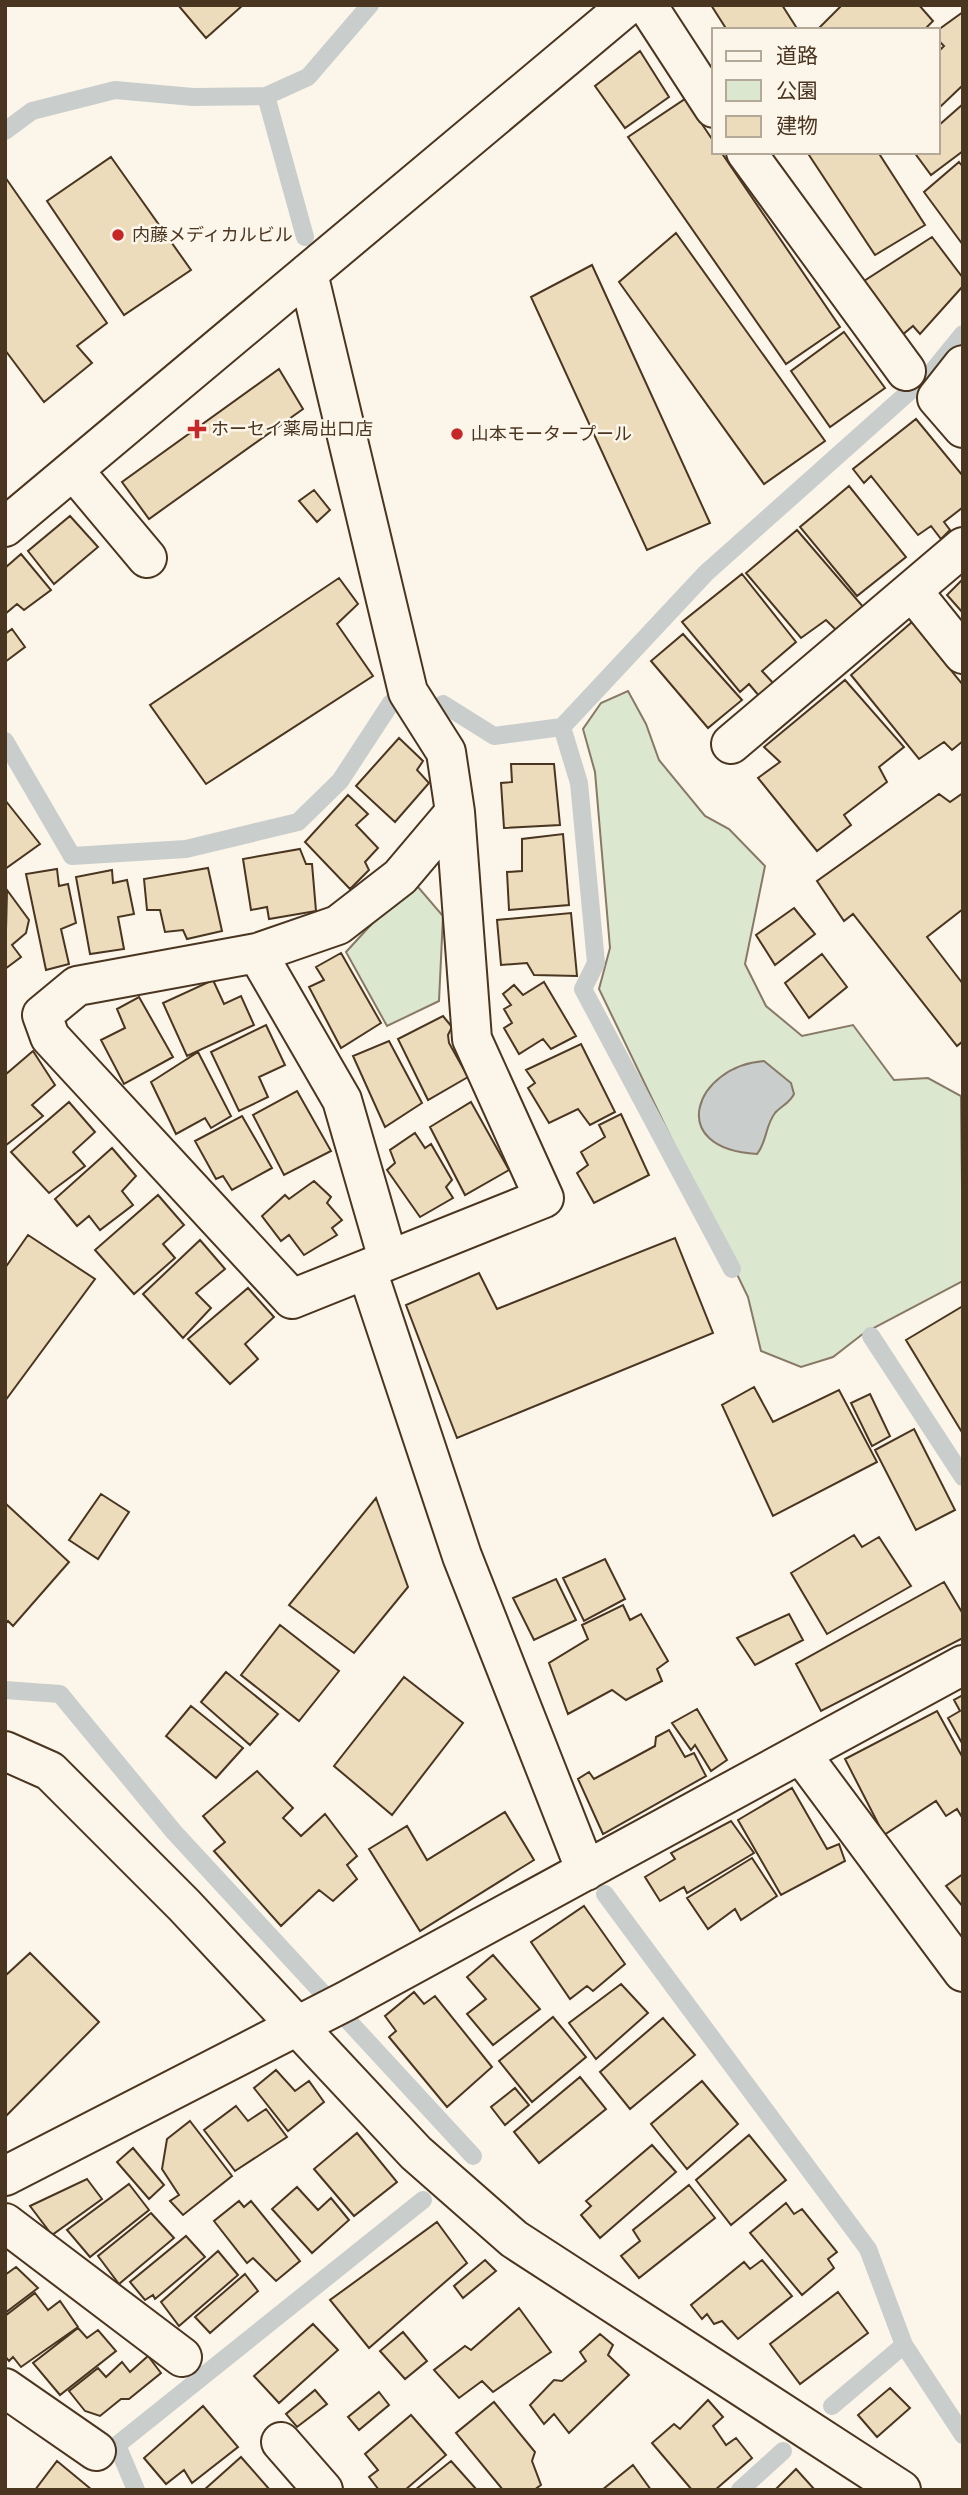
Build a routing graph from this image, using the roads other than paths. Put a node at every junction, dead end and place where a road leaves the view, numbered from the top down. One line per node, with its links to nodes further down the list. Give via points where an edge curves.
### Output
1 (628, 5): 5 (street)
2 (647, 5): 3 (street)
3 (712, 105)
4 (747, 154): 7 (street)
5 (308, 274): 9 (street); 16 (street, via 408,692 446,752)
6 (963, 365): 8 (street, via 937,398)
7 (906, 371)
8 (963, 428)
9 (74, 471): 10 (street); 12 (street)
10 (5, 527)
11 (963, 547): 13 (street)
12 (147, 558)
13 (913, 592): 14 (street); 15 (street)
14 (963, 654)
15 (731, 744)
16 (455, 812): 17 (street, via 400,877 338,925); 18 (street, via 471,1039 544,1198)
17 (257, 953): 18 (street, via 342,1100); 18 (street, via 77,986 42,1016 50,1037 292,1299)
18 (377, 1265): 22 (street, via 462,1556)
19 (963, 1665): 21 (street)
20 (5, 1751): 24 (street, via 50,1771)
21 (801, 1754): 22 (street); 23 (street)
22 (586, 1871): 24 (street)
23 (963, 1972)
24 (299, 2025): 25 (street); 32 (street, via 416,2152 514,2239)
25 (5, 2176)
26 (5, 2223): 27 (street)
27 (182, 2357)
28 (5, 2388): 30 (street)
29 (281, 2442): 31 (street)
30 (96, 2451)
31 (324, 2490)
32 (901, 2490)

